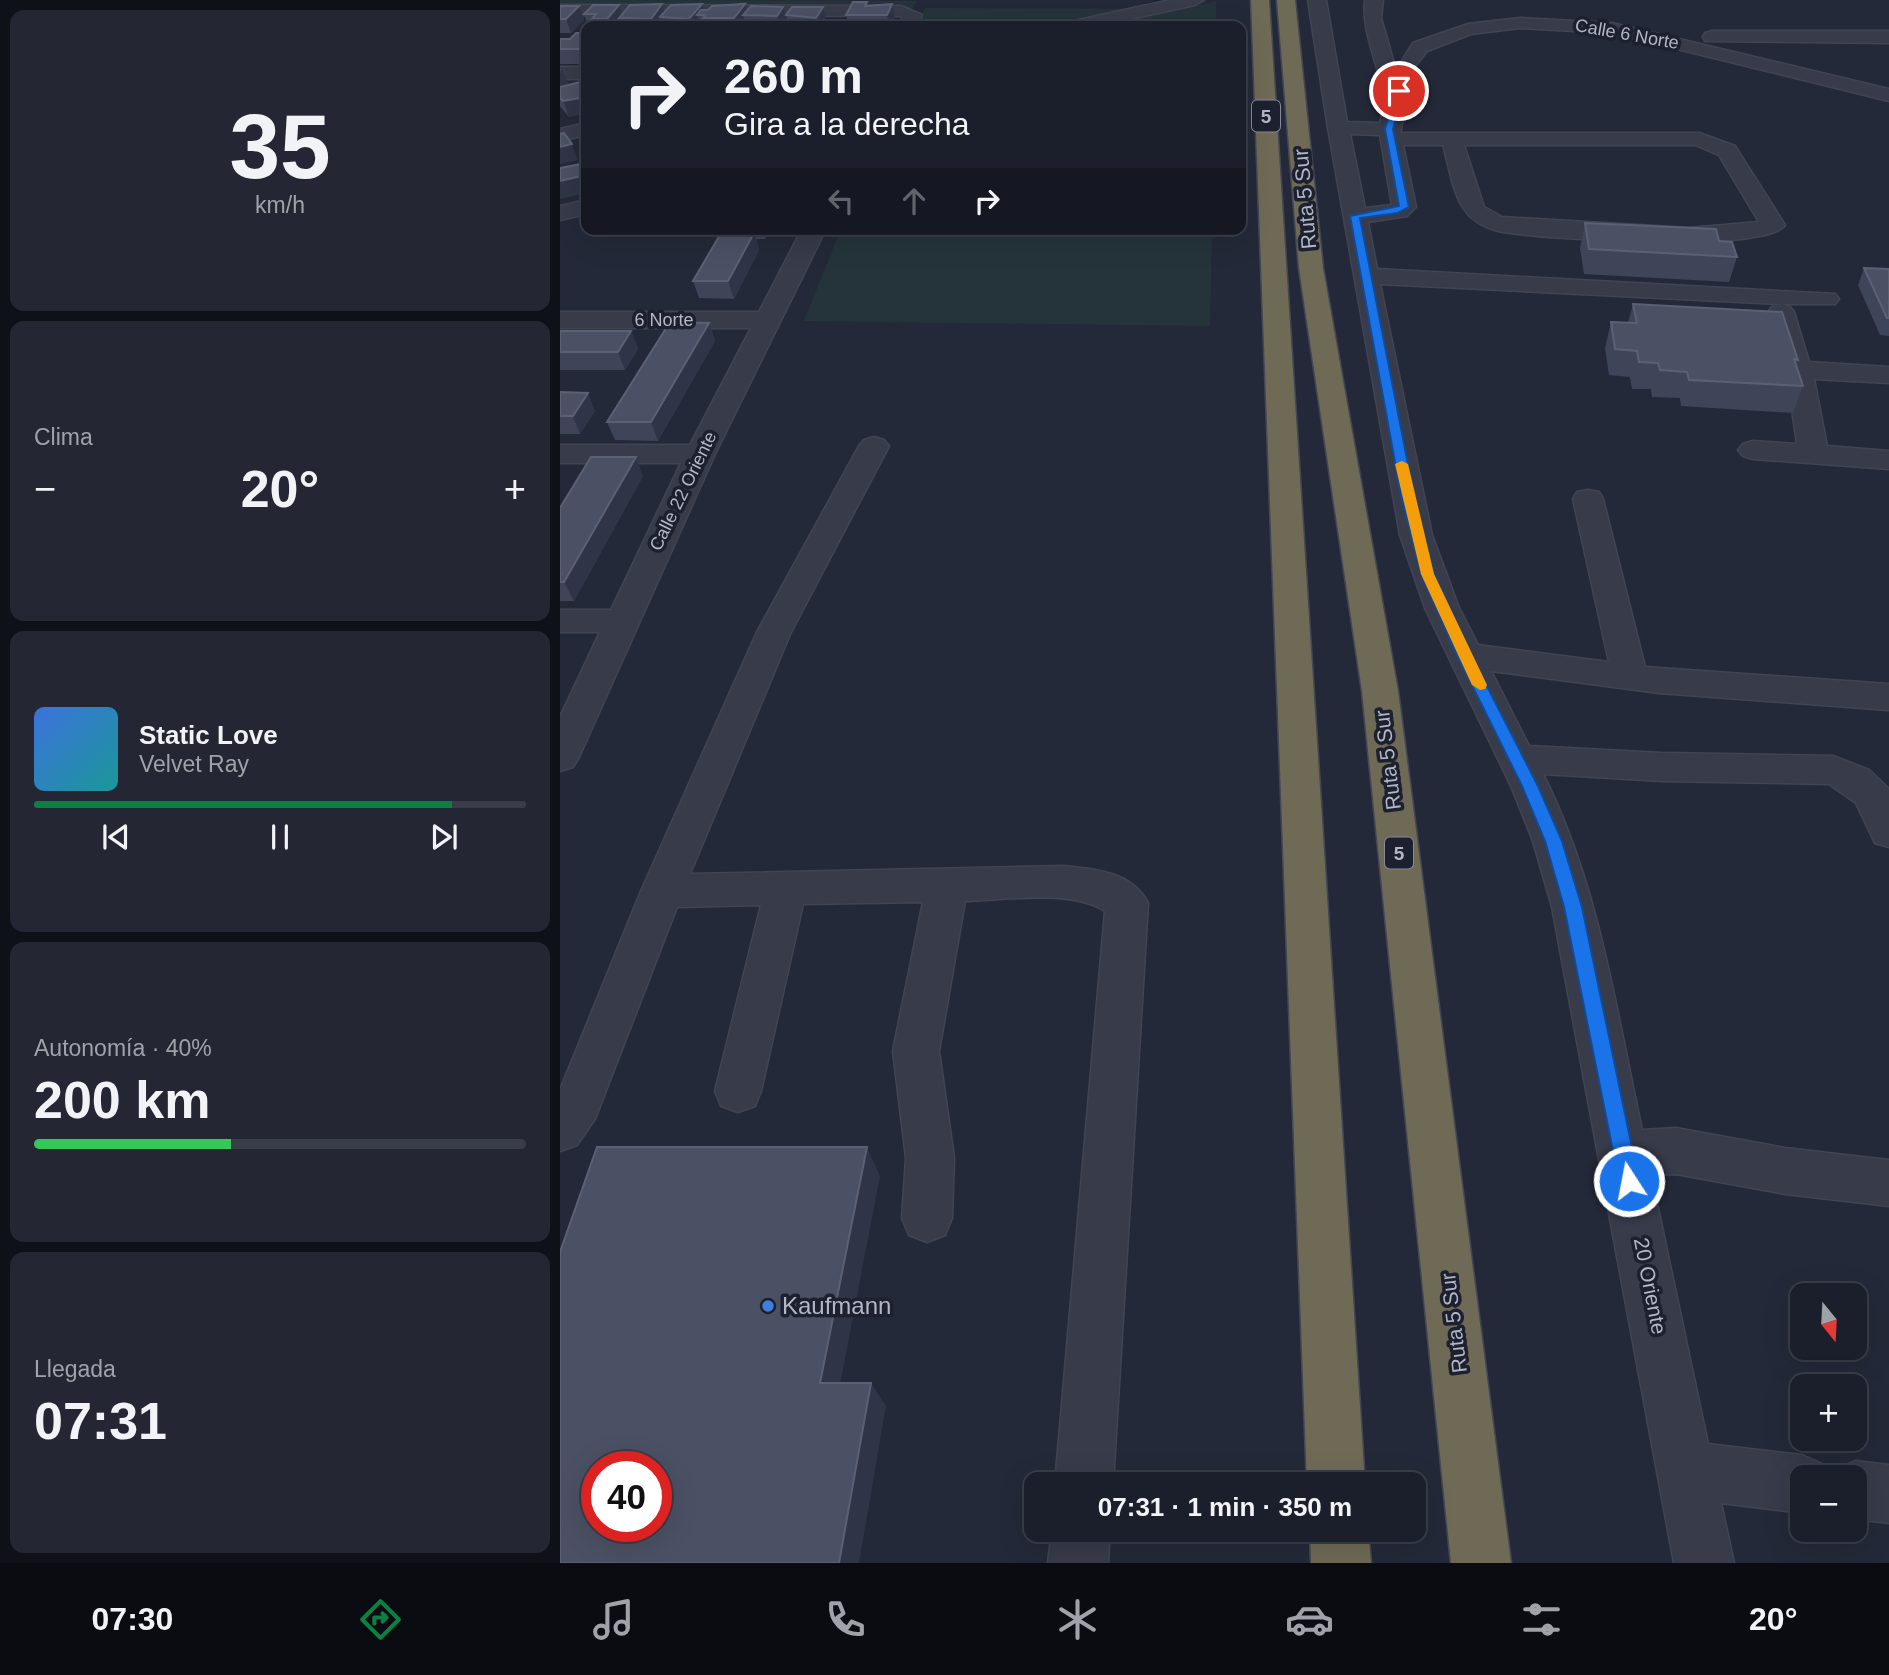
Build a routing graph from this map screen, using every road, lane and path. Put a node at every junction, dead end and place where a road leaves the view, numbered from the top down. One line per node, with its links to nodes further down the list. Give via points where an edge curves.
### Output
1 (1260, 0): 60 (highway, Ruta 5 Sur / 5)
2 (1286, 0): 68 (highway, Ruta 5 Sur / 5, via 1311,268 1380,691)
3 (1317, 0): 17 (street, 20 Oriente)
4 (1374, 0): 9 (street)
5 (1180, 1): 8 (street)
6 (560, 10): 7 (street)
7 (904, 19)
8 (1095, 21)
9 (1373, 24): 11 (street); 16 (street)
10 (1889, 37): 12 (street, via 1721,36)
11 (1427, 43): 12 (street, Calle 6 Norte, via 1468,29 1541,23 1612,28); 16 (street, via 1411,55)
12 (1676, 43): 15 (street, Calle 6 Norte)
13 (560, 73): 14 (street)
14 (581, 73)
15 (1889, 95)
16 (1396, 106): 19 (street)
17 (1338, 128): 19 (street); 24 (street, 20 Oriente)
18 (581, 131): 20 (street)
19 (1391, 134): 21 (street); 24 (street, via 1404,207)
20 (560, 135)
21 (1452, 140): 21 (street, via 1710,141 1727,151 1773,225 1762,232 1709,235 1493,223 1479,217 1473,208)
22 (581, 208): 23 (street)
23 (560, 213)
24 (1355, 216): 27 (street, 20 Oriente)
25 (811, 235): 32 (street, Calle 22 Oriente)
26 (1447, 256): 28 (street, via 1430,262)
27 (1366, 276): 28 (street); 44 (street, 20 Oriente, via 1416,535)
28 (1427, 278): 29 (street)
29 (1775, 297): 30 (street); 33 (street)
30 (1826, 299)
31 (560, 320): 32 (street, 6 Norte)
32 (768, 320): 38 (street, Calle 22 Oriente)
33 (1799, 370): 34 (street); 39 (street)
34 (1889, 375)
35 (874, 446): 52 (street, via 774,632)
36 (1753, 450): 39 (street)
37 (560, 454): 38 (street)
38 (700, 454): 43 (street, Calle 22 Oriente)
39 (1813, 454): 40 (street)
40 (1889, 460)
41 (1588, 499): 45 (street)
42 (560, 621): 43 (street)
43 (621, 621): 47 (street, Calle 22 Oriente)
44 (1464, 655): 45 (street); 48 (street, 20 Oriente)
45 (1630, 677): 46 (street)
46 (1889, 697)
47 (560, 757)
48 (1517, 759): 49 (street, via 1833,770 1859,779 1879,803); 55 (street, 20 Oriente, via 1553,841 1573,907)
49 (1889, 832)
50 (947, 884): 51 (street); 57 (street, via 916,1051 930,1158); 59 (street, via 1064,882 1100,886 1127,902)
51 (786, 888): 52 (street); 53 (street)
52 (662, 891): 54 (street, via 578,1104)
53 (738, 1091)
54 (560, 1129)
55 (1623, 1154): 56 (street, via 1676,1151 1785,1171); 58 (street, 20 Oriente)
56 (1889, 1183)
57 (928, 1219)
58 (1686, 1470): 61 (street); 69 (street, 20 Oriente)
59 (1085, 1472)
60 (1335, 1472)
61 (1790, 1483)
62 (1867, 1491): 63 (street)
63 (1889, 1494)
64 (1080, 1542): 66 (street)
65 (1340, 1542): 67 (highway)
66 (1078, 1563)
67 (1341, 1563)
68 (1481, 1563)
69 (1704, 1563)

